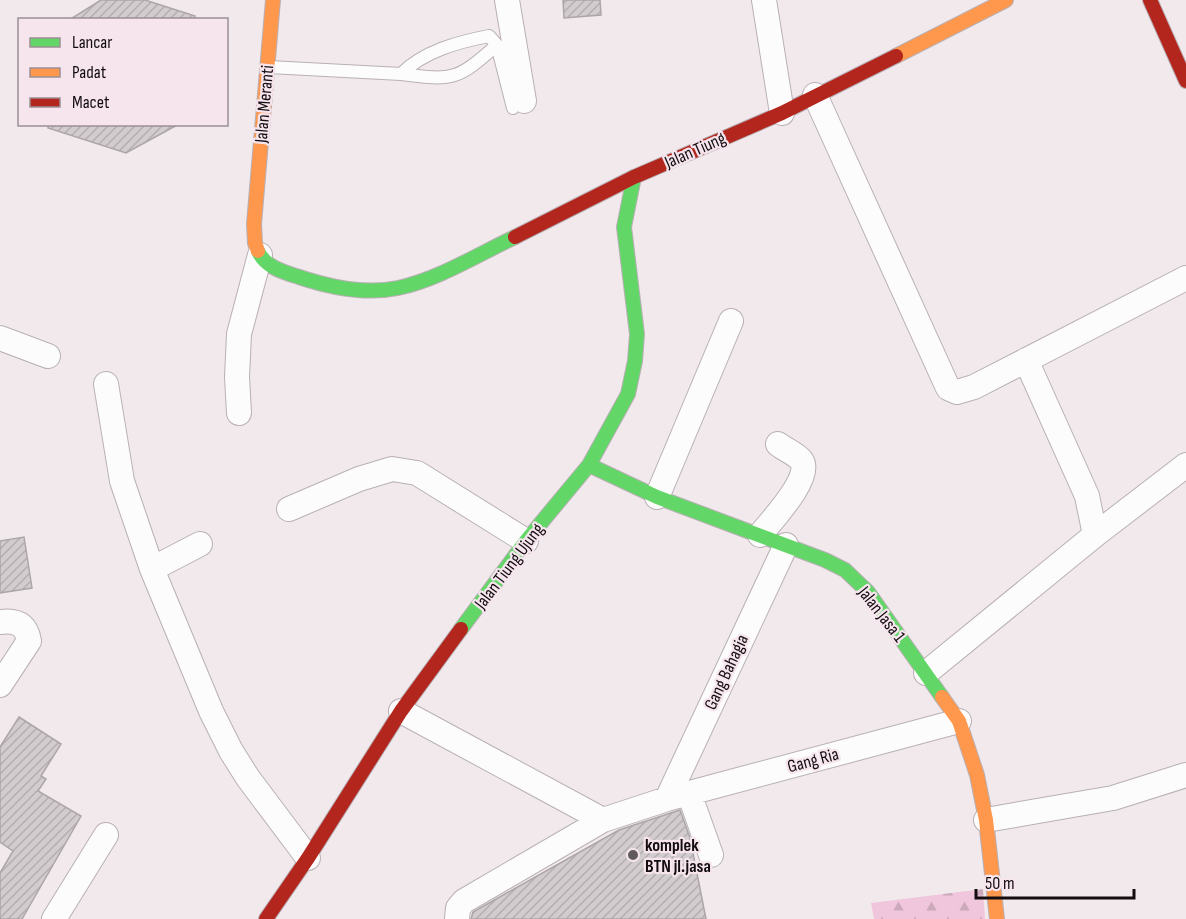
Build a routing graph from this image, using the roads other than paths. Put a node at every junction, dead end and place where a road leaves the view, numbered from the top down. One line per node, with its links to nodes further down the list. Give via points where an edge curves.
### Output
1 (273, 0): 7 (street, Jalan Meranti)
2 (507, 0): 11 (street)
3 (764, 0): 12 (street)
4 (1006, 0): 10 (street, Jalan Tiung)
5 (1150, 0): 9 (street)
6 (497, 45): 8 (lane, via 452,77 434,79); 8 (lane, via 489,36 464,41 413,63); 11 (lane)
7 (268, 67): 8 (lane); 14 (street, Jalan Meranti, via 254,224)
8 (402, 74)
9 (1186, 81)
10 (815, 95): 12 (street, Jalan Tiung); 19 (street, via 948,388 957,392 974,387)
11 (517, 99)
12 (782, 113): 13 (street, Jalan Tiung)
13 (634, 177): 14 (street, Jalan Tiung, via 440,274 398,288 349,289 318,283 275,268); 23 (street, Jalan Tiung Ujung, via 624,226 637,334 635,361 628,394)
14 (260, 255): 21 (street, via 239,334)
15 (1186, 278): 19 (street)
16 (731, 321): 25 (street)
17 (0, 338): 18 (street)
18 (48, 356)
19 (1026, 360): 28 (street, via 1087,496)
20 (106, 384): 32 (street, via 122,481)
21 (239, 414)
22 (778, 444): 27 (street, via 801,460 805,470 802,481)
23 (589, 465): 25 (street, Jalan Jasa 1); 29 (street, Jalan Tiung Ujung)
24 (1186, 465): 28 (street)
25 (657, 497): 27 (street, Jalan Jasa 1)
26 (289, 509): 29 (street, via 392,469 417,473)
27 (760, 535): 31 (street, Jalan Jasa 1)
28 (1095, 535): 34 (street)
29 (526, 541): 36 (street, Jalan Tiung Ujung)
30 (200, 544): 32 (street)
31 (786, 545): 34 (street, Jalan Jasa 1, via 845,570 868,591); 39 (street, Gang Bahagia)
32 (152, 569): 44 (street, via 231,751)
33 (0, 622): 35 (street, via 21,625 29,641)
34 (926, 673): 37 (street, Jalan Jasa 1)
35 (0, 685)
36 (401, 711): 40 (street); 44 (street, Jalan Tiung Ujung)
37 (959, 721): 39 (street, Gang Ria); 41 (street, Jalan Jasa 1, via 977,775)
38 (1186, 775): 41 (street, via 1113,798)
39 (678, 796): 40 (street, Gang Ria); 43 (street)
40 (603, 820): 47 (street, Gang Ria, via 464,901 458,908)
41 (986, 820): 48 (street, Jalan Jasa 1)
42 (106, 835): 45 (street)
43 (711, 855)
44 (308, 858): 46 (street, Jalan Tiung Ujung)
45 (54, 919)
46 (266, 919)
47 (457, 919)
48 (997, 919)

